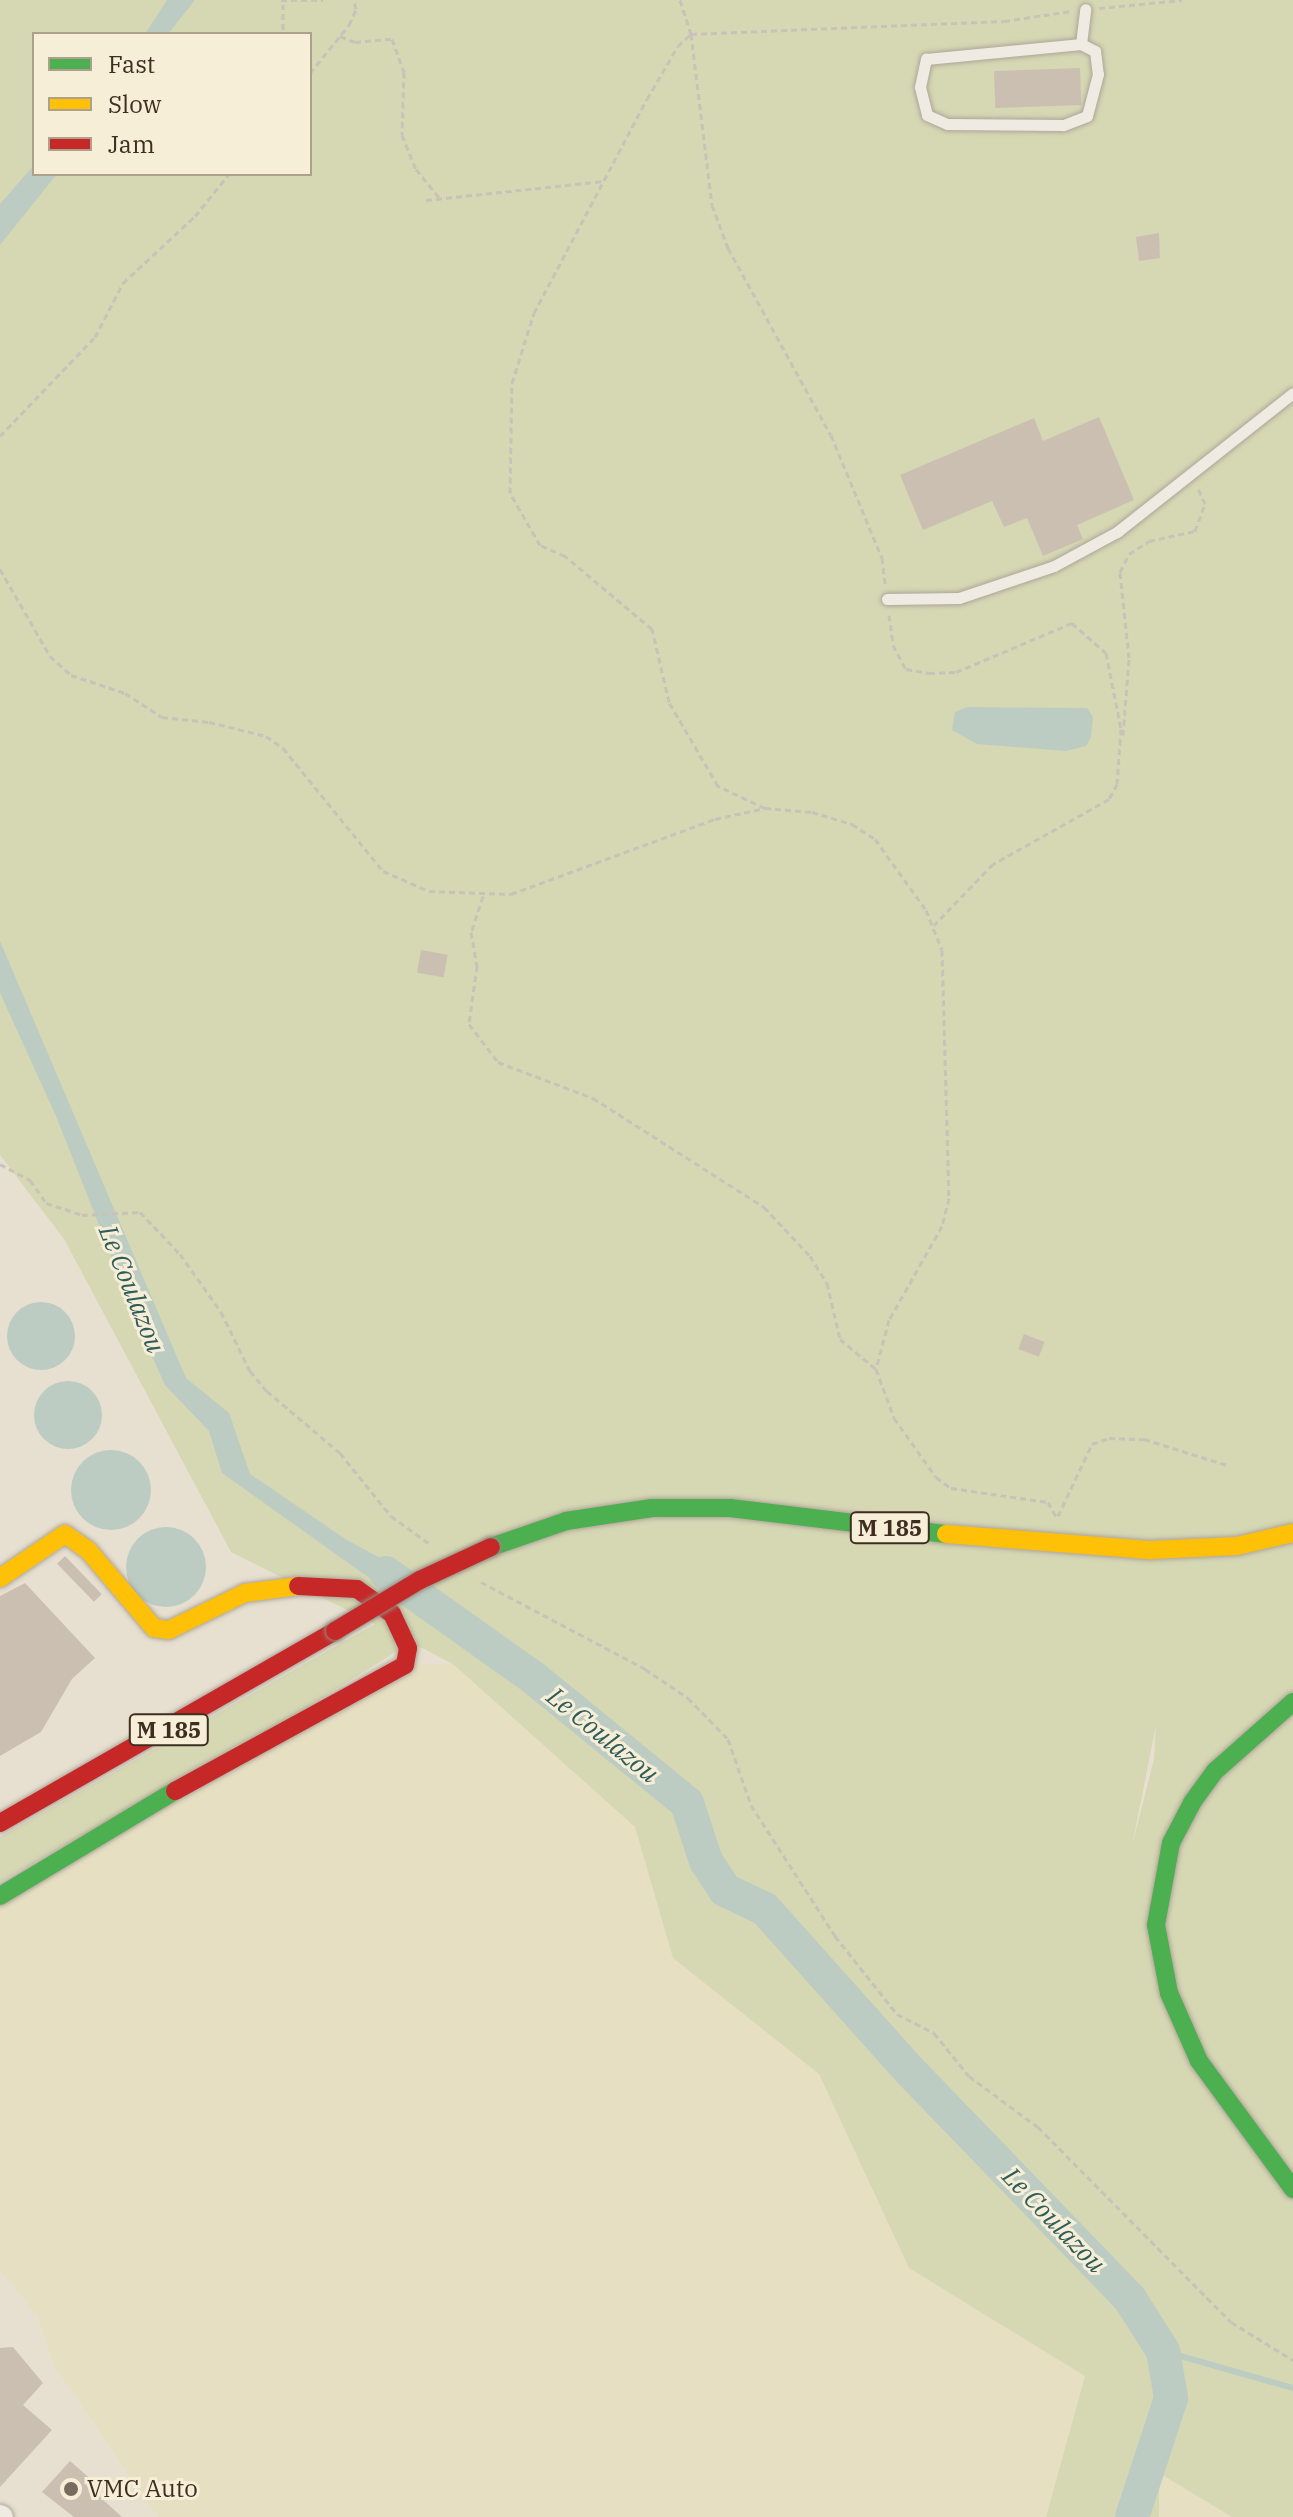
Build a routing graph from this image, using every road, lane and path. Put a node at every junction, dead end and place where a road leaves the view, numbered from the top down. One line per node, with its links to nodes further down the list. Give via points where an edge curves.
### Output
1 (323, 0): 5 (path)
2 (354, 0): 9 (path, via 356,9)
3 (680, 0): 8 (path)
4 (1182, 0): 6 (path)
5 (282, 2): 7 (path)
6 (1085, 9): 8 (path, via 1004,21); 10 (lane)
7 (283, 32)
8 (691, 34): 13 (path, via 678,46); 20 (path, via 712,205 728,248 831,435 882,558)
9 (340, 36): 11 (path); 14 (path, via 355,42 392,39 404,72 402,135 416,169)
10 (1081, 44): 10 (lane, via 926,59 920,87 927,115 947,124 1063,125 1087,116 1098,74 1095,51)
11 (312, 71)
12 (227, 176): 17 (path, via 195,216 123,283 95,337)
13 (604, 181): 14 (path); 22 (path, via 534,313 512,383 510,493 540,545 554,556 565,556 652,629 669,702 718,786)
14 (440, 199): 15 (path)
15 (426, 200)
16 (1293, 393): 18 (lane)
17 (0, 436)
18 (1192, 474): 20 (lane, via 1117,532 1054,566 959,598); 21 (path, via 1205,504 1195,531 1149,541 1129,554 1120,572 1129,658)
19 (0, 569): 23 (path, via 50,656 71,675 125,693 162,717 266,736 283,748 383,871 429,891)
20 (887, 599): 21 (path, via 893,645 906,669 929,673 956,672 1072,623 1106,653)
21 (1122, 743): 24 (path, via 1117,784 1109,799 993,864)
22 (765, 808): 23 (path, via 715,819 511,894); 24 (path, via 812,812 864,831 875,839)
23 (483, 896): 26 (path, via 471,932 477,966 469,1024 498,1062 593,1098 764,1207 810,1256 827,1283 840,1339)
24 (934, 925): 26 (path, via 942,950 949,1198 942,1226 889,1320)
25 (0, 1164): 31 (path, via 30,1180 46,1203 82,1215 140,1212 180,1254 267,1391 340,1453 391,1516)
26 (876, 1369): 28 (path, via 894,1418 936,1477 951,1488 1048,1502)
27 (1227, 1465): 28 (path, via 1144,1439 1109,1438 1092,1444 1068,1485)
28 (1058, 1516): 30 (path)
29 (1293, 1533): 30 (street, M 185, via 1237,1546 1151,1550)
30 (1052, 1544): 35 (street, M 185, bridge, via 730,1508 652,1508 566,1521 420,1580 161,1735)
31 (441, 1553)
32 (0, 1578): 36 (street, via 65,1534 88,1550 154,1628 169,1630 245,1593 322,1586 357,1589 392,1614 408,1648 405,1665 195,1779)
33 (479, 1581): 38 (path, via 645,1669 688,1698 728,1739 751,1805 835,1936 897,2014 934,2033 969,2076 1038,2127 1231,2322)
34 (1293, 1702): 37 (street, via 1235,1752 1192,1803 1171,1843 1156,1925 1169,1993 1199,2061)
35 (0, 1823)
36 (0, 1896)
37 (1293, 2189)
38 (1293, 2360)

